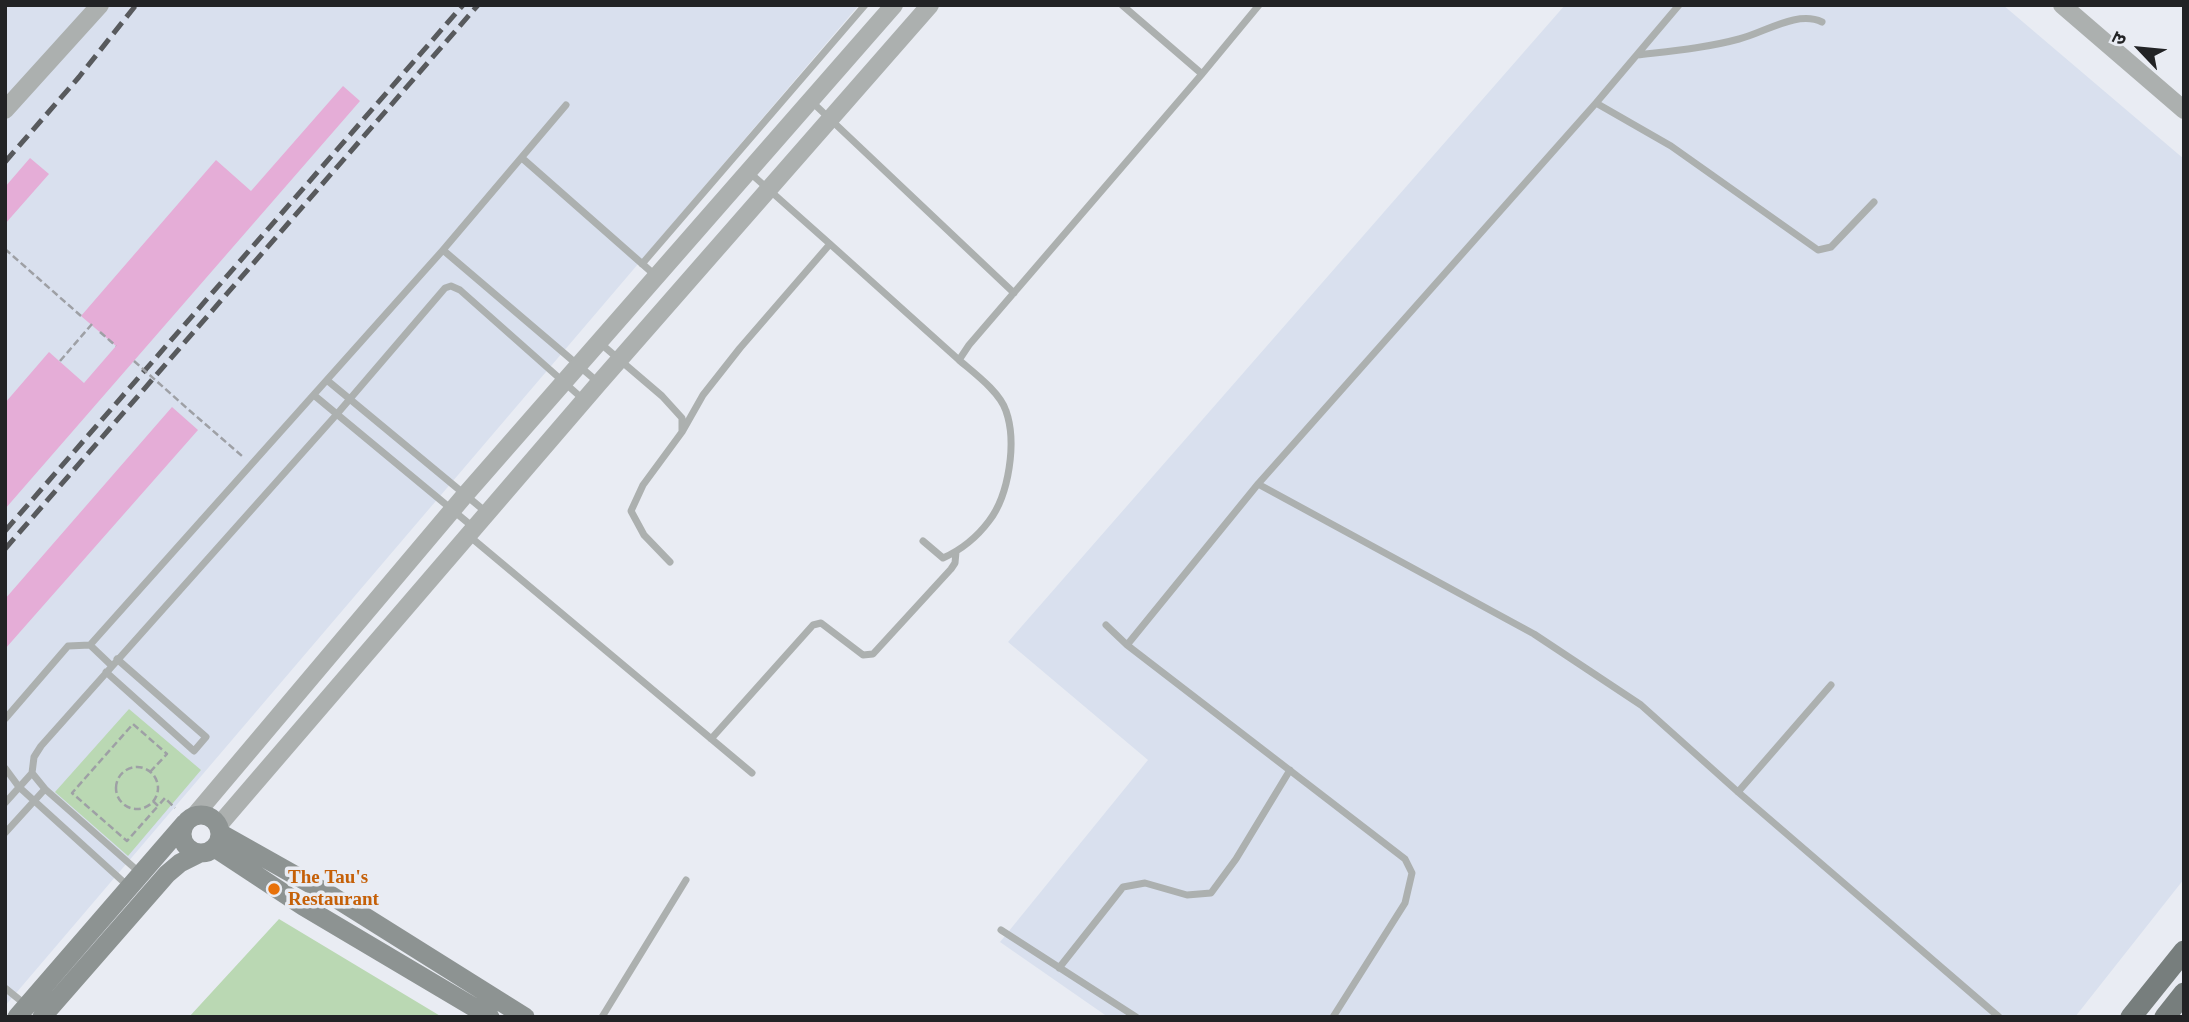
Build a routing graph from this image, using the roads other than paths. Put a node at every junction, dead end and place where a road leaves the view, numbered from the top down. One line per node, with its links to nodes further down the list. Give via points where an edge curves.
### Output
1 (100, 5): 15 (street)
2 (865, 5): 24 (lane)
3 (894, 5): 12 (street)
4 (930, 5): 17 (street)
5 (1122, 5): 11 (lane)
6 (1259, 5): 11 (lane)
7 (1679, 5): 10 (lane)
8 (2062, 5): 16 (street)
9 (1822, 22): 10 (lane, via 1803,19 1741,39)
10 (1637, 55): 13 (lane)
11 (1202, 74): 26 (lane)
12 (811, 101): 17 (lane); 19 (street)
13 (1596, 103): 21 (lane, via 1671,146 1818,250 1831,247); 39 (lane)
14 (566, 105): 18 (lane)
15 (5, 110)
16 (2184, 110)
17 (831, 120): 20 (street); 26 (lane)
18 (522, 158): 23 (lane); 24 (lane)
19 (749, 172): 20 (lane); 25 (street)
20 (769, 190): 22 (lane); 28 (street)
21 (1874, 202)
22 (830, 244): 29 (lane); 38 (lane, via 710,386)
23 (443, 250): 30 (lane); 31 (lane)
24 (642, 264): 25 (lane)
25 (657, 277): 27 (street)
26 (1014, 293): 29 (lane)
27 (600, 342): 28 (lane); 30 (street)
28 (620, 359): 33 (street); 38 (lane, via 682,418)
29 (959, 360): 45 (lane, via 988,385 1006,410 1011,455 1004,492 990,520)
30 (579, 366): 32 (street); 33 (lane)
31 (328, 381): 34 (lane); 35 (lane)
32 (564, 383): 35 (lane, via 451,286); 36 (lane); 40 (street)
33 (599, 383): 36 (street)
34 (315, 396): 37 (lane); 48 (lane)
35 (350, 399): 37 (lane); 40 (lane)
36 (584, 401): 42 (street)
37 (337, 414): 41 (lane); 50 (lane)
38 (682, 432): 46 (lane, via 643,485 631,511 644,535)
39 (1258, 484): 49 (lane); 60 (lane, via 1534,634 1641,705)
40 (465, 495): 41 (street); 42 (lane)
41 (453, 510): 43 (lane); 63 (street)
42 (487, 513): 43 (street)
43 (471, 531): 53 (lane); 65 (street)
44 (923, 541): 45 (lane, via 943,558)
45 (956, 552): 53 (lane, via 951,569 873,654 863,655 821,623 813,625)
46 (670, 562)
47 (1106, 625): 49 (lane)
48 (90, 645): 50 (lane); 52 (lane, via 68,646)
49 (1127, 645): 55 (lane)
50 (112, 665): 50 (lane, via 194,751 206,737); 56 (lane, via 41,746)
51 (1831, 685): 60 (lane)
52 (5, 719)
53 (711, 739): 57 (lane)
54 (5, 768): 58 (lane)
55 (1290, 771): 70 (lane, via 1211,893 1187,895 1145,883 1124,887); 78 (lane, via 1405,859 1412,873 1405,903)
56 (32, 773): 58 (lane); 59 (lane)
57 (752, 773)
58 (19, 787): 61 (lane); 62 (lane)
59 (45, 789): 61 (lane); 67 (lane)
60 (1738, 792): 79 (lane)
61 (35, 801): 64 (lane); 67 (lane)
62 (5, 803)
63 (189, 819): 65 (main road, via 214,818); 65 (main road, via 182,830 186,846 192,851); 67 (main road)
64 (5, 833)
65 (213, 840): 73 (main road, via 332,896); 74 (main road, via 167,874)
66 (686, 880): 76 (lane)
67 (135, 881): 74 (main road)
68 (1001, 930): 70 (lane)
69 (2184, 951): 80 (main road)
70 (1059, 968): 77 (lane)
71 (5, 988): 74 (lane)
72 (2184, 993): 81 (main road)
73 (488, 1011): 75 (main road)
74 (29, 1013)
75 (525, 1017)
76 (602, 1017)
77 (1136, 1017)
78 (1333, 1017)
79 (1999, 1017)
80 (2131, 1017)
81 (2165, 1017)

